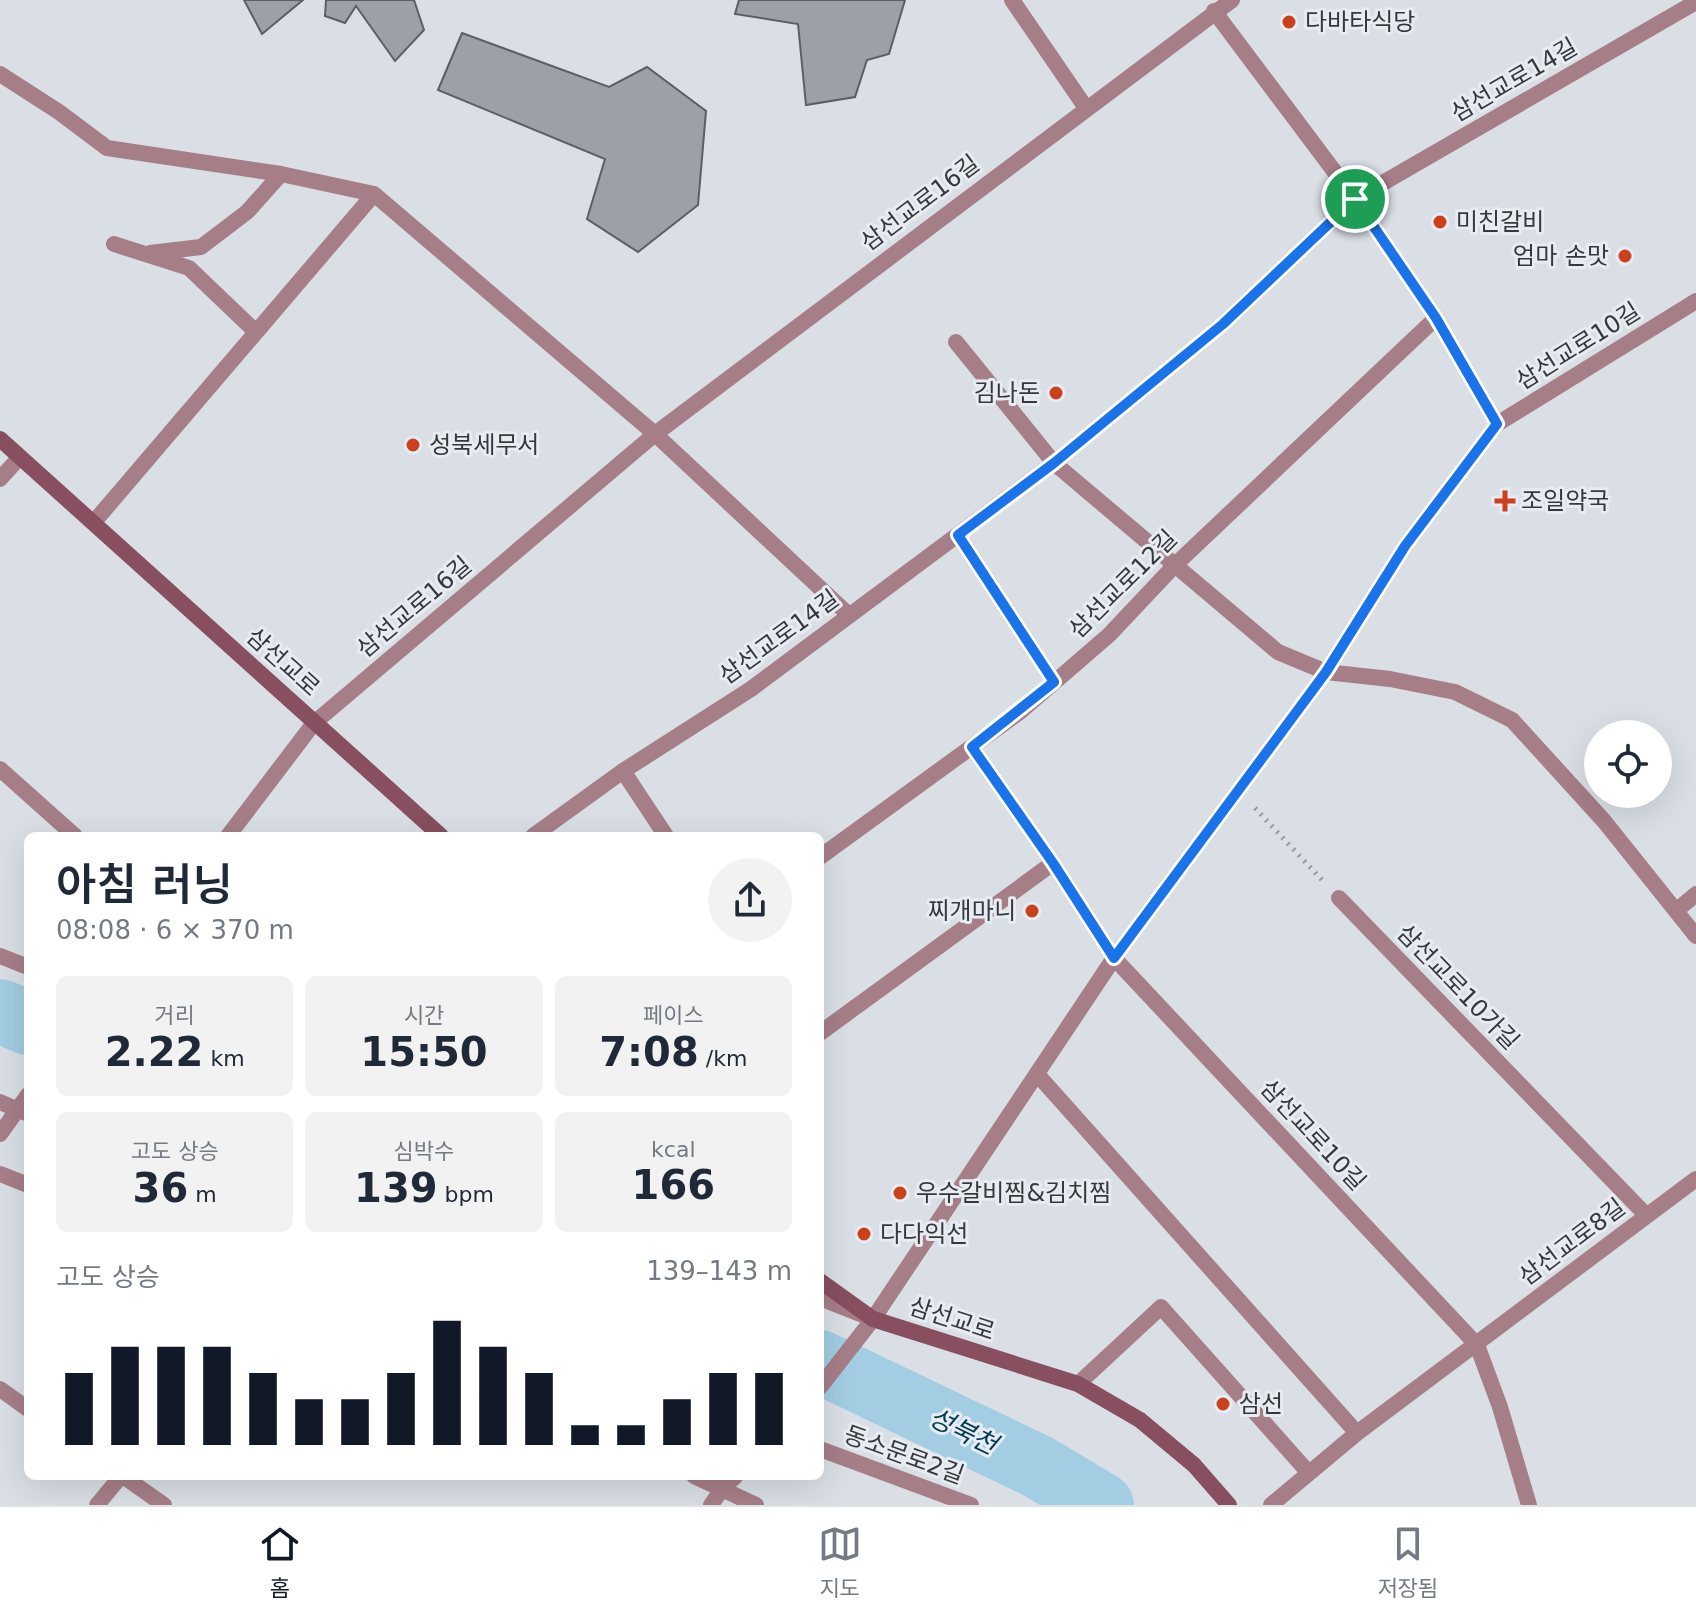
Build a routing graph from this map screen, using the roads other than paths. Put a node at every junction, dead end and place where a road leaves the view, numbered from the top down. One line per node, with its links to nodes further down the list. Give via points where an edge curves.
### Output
1 (1012, 0): 6 (street)
2 (1232, 0): 4 (street, 삼선교로16길)
3 (1696, 2): 9 (street, 삼선교로14길)
4 (1214, 11): 6 (street, 삼선교로16길); 9 (street)
5 (0, 74): 7 (street, via 107,148)
6 (1086, 108): 17 (street, 삼선교로16길)
7 (281, 174): 8 (street); 11 (street, via 247,212 201,247)
8 (374, 194): 14 (street); 17 (street)
9 (1355, 199): 13 (street); 20 (street, 삼선교로14길, via 1223,324)
10 (114, 244): 11 (street)
11 (144, 254): 14 (street, via 189,268)
12 (1696, 301): 16 (street, 삼선교로10길)
13 (1436, 318): 16 (street); 24 (street, 삼선교로12길)
14 (256, 332): 22 (street)
15 (956, 342): 20 (street)
16 (1497, 424): 26 (street, 삼선교로10길, via 1405,546)
17 (655, 434): 25 (street); 28 (street, 삼선교로16길)
18 (0, 439): 19 (street, 삼선교로)
19 (19, 458): 21 (street); 22 (street, 삼선교로)
20 (1054, 463): 23 (street, 삼선교로14길); 24 (street)
21 (0, 479)
22 (94, 522): 28 (street, 삼선교로)
23 (958, 535): 25 (street, 삼선교로14길); 27 (street)
24 (1175, 565): 26 (street, via 1278,652); 27 (street, 삼선교로12길, via 1109,635)
25 (849, 615): 31 (street, 삼선교로14길, via 751,689)
26 (1326, 672): 41 (street, via 1455,692 1512,720); 44 (street, 삼선교로10길)
27 (1054, 682): 29 (street, 삼선교로12길)
28 (314, 723): 33 (street, 삼선교로16길); 34 (street, 삼선교로)
29 (972, 747): 37 (street, 삼선교로12길); 38 (street, 삼선교로10길)
30 (0, 769): 32 (street)
31 (623, 771): 35 (street, 삼선교로14길); 36 (street)
32 (71, 832)
33 (231, 832)
34 (437, 832)
35 (539, 832)
36 (663, 832)
37 (824, 854)
38 (1053, 863): 44 (street, 삼선교로10길); 46 (street)
39 (1696, 894): 41 (street)
40 (1339, 898): 54 (street, 삼선교로10가길)
41 (1677, 910): 42 (street)
42 (1696, 936)
43 (0, 956): 45 (street)
44 (1114, 958): 47 (street, 삼선교로10길); 58 (street, 삼선교로10길)
45 (24, 965)
46 (824, 1030)
47 (1037, 1074): 57 (street, 삼선교로10길); 63 (street)
48 (0, 1102): 49 (street)
49 (24, 1105): 50 (street)
50 (0, 1134)
51 (0, 1174): 53 (street)
52 (1696, 1179): 54 (street, 삼선교로8길)
53 (24, 1183)
54 (1646, 1215): 58 (street, 삼선교로8길)
55 (824, 1284): 57 (street, 삼선교로)
56 (824, 1300): 57 (street)
57 (873, 1319): 59 (street, 삼선교로10길); 60 (street, 삼선교로)
58 (1477, 1345): 63 (street, 삼선교로8길); 78 (street)
59 (824, 1382)
60 (1078, 1384): 65 (street, via 1161,1307); 76 (street, 삼선교로, via 1140,1420 1194,1465)
61 (0, 1389): 62 (street)
62 (24, 1406)
63 (1357, 1433): 65 (street, 삼선교로8길)
64 (824, 1450): 75 (street, 동소문로2길)
65 (1308, 1472): 77 (street, 삼선교로8길)
66 (119, 1480): 71 (street)
67 (128, 1480): 72 (street)
68 (703, 1480): 70 (street)
69 (732, 1480): 70 (street)
70 (722, 1489): 73 (street); 74 (street)
71 (97, 1505)
72 (164, 1505)
73 (711, 1505)
74 (756, 1505)
75 (971, 1505)
76 (1229, 1505)
77 (1271, 1505)
78 (1529, 1505)

